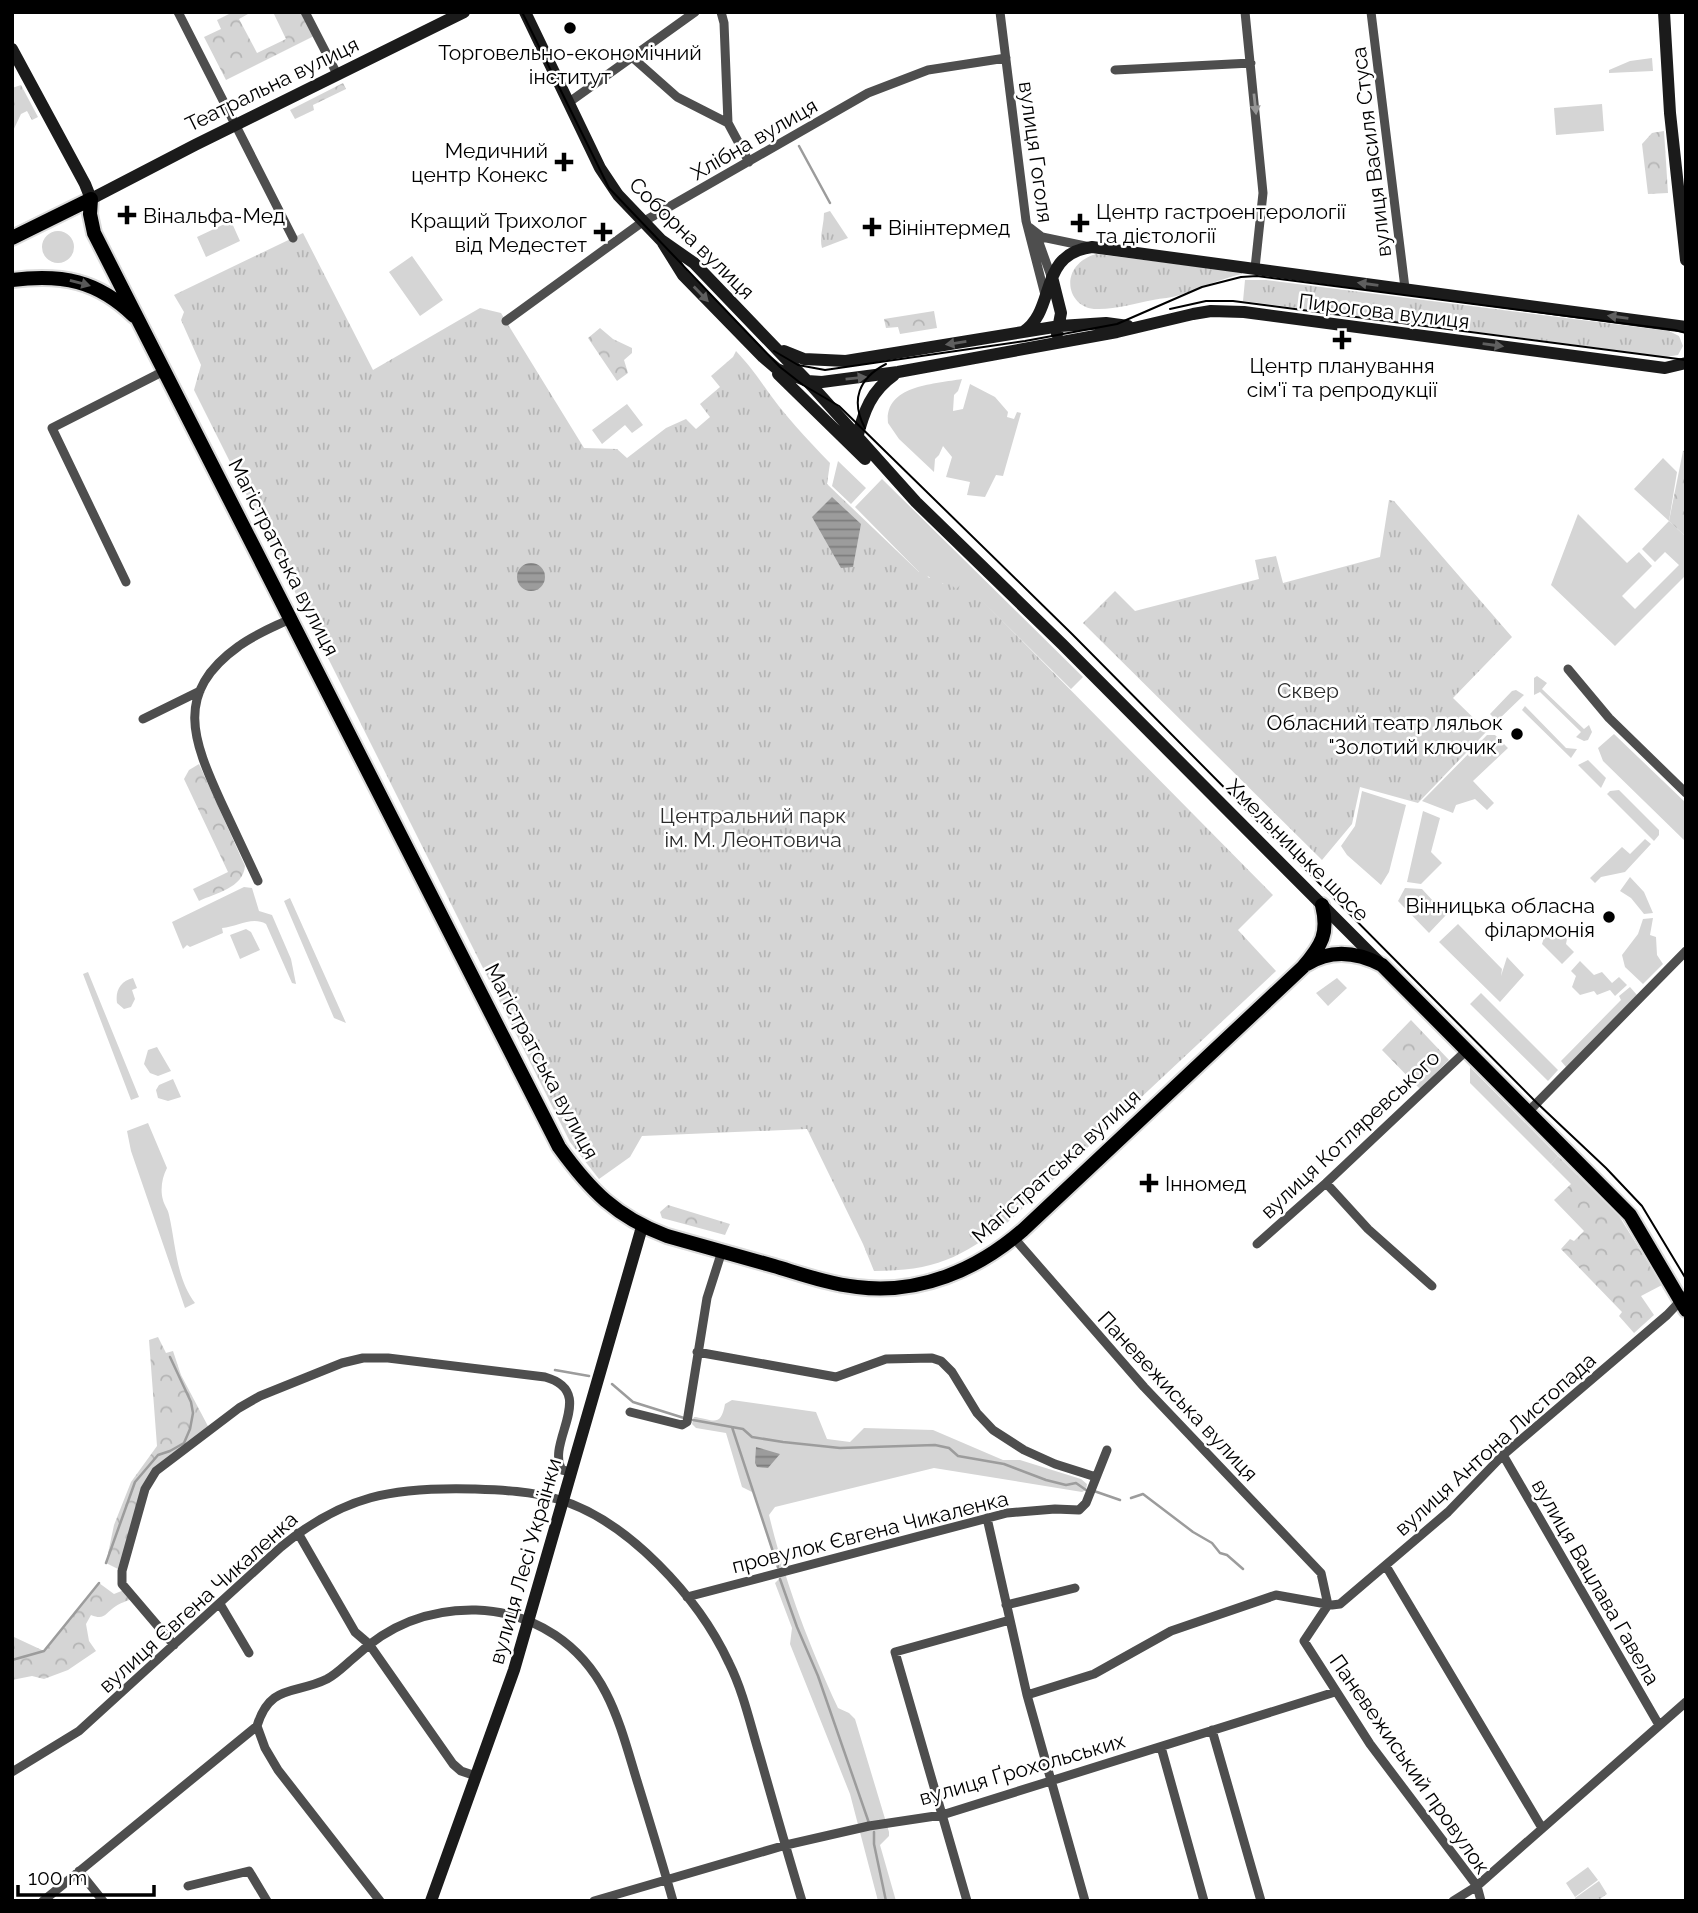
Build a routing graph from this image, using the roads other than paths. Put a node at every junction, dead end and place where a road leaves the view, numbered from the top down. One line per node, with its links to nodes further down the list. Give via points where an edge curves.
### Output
1 (178, 12): 19 (street)
2 (305, 12): 16 (street)
3 (464, 12): 16 (main road, Театральна вулиця)
4 (525, 12): 17 (main road, Соборна вулиця)
5 (695, 12): 12 (street)
6 (721, 12): 18 (street)
7 (1000, 12): 13 (street, вулиця Гоголя)
8 (1245, 12): 14 (street)
9 (1371, 12): 33 (street, вулиця Василя Стуса)
10 (1664, 12): 29 (main road)
11 (12, 49): 21 (main road)
12 (633, 58): 17 (street); 18 (street, via 677,97)
13 (1006, 58): 20 (street, Хлібна вулиця, via 928,70 888,84); 23 (street, вулиця Гоголя)
14 (1251, 63): 15 (street); 30 (street, one-way to 30, via 1263,193)
15 (1115, 70)
16 (337, 74): 19 (main road, Театральна вулиця)
17 (568, 103): 22 (main road, Соборна вулиця, via 605,178)
18 (728, 123): 20 (street)
19 (235, 125): 21 (main road, Театральна вулиця); 26 (street)
20 (749, 162): 22 (street, Хлібна вулиця)
21 (95, 197): 25 (main road, Театральна вулиця); 37 (main road, Магістратська вулиця, via 92,228)
22 (643, 222): 27 (main road, Соборна вулиця); 36 (street, Хлібна вулиця)
23 (1027, 225): 24 (street); 34 (street, вулиця Гоголя)
24 (1035, 234): 28 (street, Пирогова вулиця); 31 (street, вулиця Гоголя)
25 (12, 237)
26 (293, 238)
27 (661, 240): 41 (main road, Соборна вулиця, via 694,263); 44 (main road, one-way to 44, via 683,275)
28 (1092, 247): 30 (main road, Пирогова вулиця); 31 (main road, via 1070,255)
29 (1686, 260)
30 (1255, 268): 33 (main road, Пирогова вулиця, one-way to 30)
31 (1051, 276): 34 (main road); 35 (main road)
32 (12, 280): 37 (main road, one-way to 37, via 61,278 88,284 118,301)
33 (1405, 288): 39 (main road, Пирогова вулиця, one-way to 33)
34 (1045, 295): 35 (main road, via 1049,316); 40 (main road, via 1036,321)
35 (1060, 320): 38 (main road); 40 (main road); 42 (main road); 43 (main road)
36 (506, 321)
37 (142, 325): 47 (main road, Магістратська вулиця)
38 (1132, 327): 42 (main road, Пирогова вулиця); 46 (main road, Пирогова вулиця, one-way to 46, via 1211,311 1665,368)
39 (1686, 327)
40 (1023, 332): 45 (main road, one-way to 45)
41 (765, 335): 45 (main road, via 794,356); 49 (main road, Хмельницьке шосе)
42 (1079, 339): 43 (main road, Пирогова вулиця)
43 (1052, 344): 48 (main road, Пирогова вулиця)
44 (763, 357): 49 (main road); 50 (main road)
45 (846, 361): 49 (main road, via 825,370)
46 (1686, 363)
47 (166, 370): 53 (street, via 52,428); 54 (main road, Магістратська вулиця)
48 (898, 372): 49 (main road, Пирогова вулиця, one-way to 48); 51 (main road, via 870,398)
49 (811, 383): 50 (main road); 51 (main road, Хмельницьке шосе)
50 (813, 408): 52 (main road)
51 (857, 438): 52 (main road, Хмельницьке шосе)
52 (916, 502): 60 (main road, Хмельницьке шосе)
53 (125, 582)
54 (292, 618): 56 (street, via 240,644 209,674); 67 (main road, Магістратська вулиця, via 559,1147 602,1199)
55 (1568, 669): 58 (street, via 1609,718)
56 (200, 691): 57 (street); 59 (street, via 194,714 202,761)
57 (143, 719)
58 (1686, 793)
59 (258, 881)
60 (1322, 905): 62 (main road, Хмельницьке шосе); 63 (main road, via 1323,939)
61 (1686, 951): 65 (street)
62 (1382, 965): 63 (main road, via 1348,953 1324,956); 64 (main road, Хмельницьке шосе)
63 (1303, 967): 68 (main road, Магістратська вулиця)
64 (1467, 1050): 65 (main road, Хмельницьке шосе); 66 (street, вулиця Котляревського)
65 (1528, 1112): 72 (main road, Хмельницьке шосе, via 1630,1215)
66 (1326, 1183): 69 (street, вулиця Котляревського); 71 (street, via 1368,1229)
67 (642, 1227): 70 (main road, Магістратська вулиця); 77 (main road, вулиця Лесі Українки)
68 (1014, 1238): 70 (main road, Магістратська вулиця, via 958,1273 888,1288 832,1283); 87 (street, Паневежиська вулиця, via 1144,1387 1321,1573)
69 (1256, 1244)
70 (722, 1251): 73 (street, via 706,1298)
71 (1432, 1286)
72 (1684, 1302): 76 (street, вулиця Антона Листопада)
73 (697, 1352): 74 (street, via 687,1421 682,1425); 78 (street, via 836,1377 886,1359 932,1358 952,1372 993,1430 1034,1455)
74 (629, 1412)
75 (1107, 1450): 78 (street, провулок Євгена Чикаленка)
76 (1503, 1455): 82 (street, вулиця Антона Листопада); 97 (street, вулиця Вацлава Гавела)
77 (571, 1472): 79 (main road, вулиця Лесі Українки); 91 (street, via 562,1469 558,1460 569,1397 563,1385 551,1379 363,1358 271,1391 239,1408 156,1471 145,1489 122,1584)
78 (1096, 1477): 80 (street, провулок Євгена Чикаленка, via 1079,1510)
79 (562, 1500): 81 (street, вулиця Євгена Чикаленка, via 481,1490 392,1493 346,1505); 84 (street, вулиця Євгена Чикаленка, via 607,1521 642,1549); 88 (main road, вулиця Лесі Українки)
80 (987, 1518): 84 (street, провулок Євгена Чикаленка); 86 (street)
81 (299, 1533): 85 (street, вулиця Євгена Чикаленка); 90 (street, via 351,1626)
82 (1386, 1566): 87 (street, вулиця Антона Листопада, via 1340,1604); 104 (street)
83 (1075, 1588): 86 (street)
84 (687, 1597): 105 (street, вулиця Євгена Чикаленка, via 719,1645 738,1685)
85 (220, 1604): 91 (street, вулиця Євгена Чикаленка); 92 (street)
86 (1006, 1605): 89 (street)
87 (1328, 1605): 93 (street, Паневежиський провулок, via 1304,1641); 94 (street, via 1276,1595 1171,1631 1094,1674)
88 (529, 1620): 90 (street, via 488,1611 435,1614 407,1621); 101 (main road, вулиця Лесі Українки); 107 (street, via 578,1652 603,1685)
89 (1010, 1620): 94 (street); 103 (street, via 895,1652)
90 (369, 1644): 96 (street, via 327,1679 277,1694 264,1708); 101 (street, via 453,1764)
91 (174, 1645): 100 (street, вулиця Євгена Чикаленка, via 79,1731)
92 (249, 1653)
93 (1335, 1692): 98 (street, вулиця Ґрохольських); 109 (street, Паневежиський провулок)
94 (1027, 1695): 102 (street)
95 (1686, 1702): 97 (street)
96 (257, 1726): 106 (street); 113 (street, via 278,1770)
97 (1659, 1726): 104 (street)
98 (1212, 1730): 99 (street, вулиця Ґрохольських); 121 (street)
99 (1161, 1747): 102 (street, вулиця Ґрохольських); 120 (street)
100 (12, 1772)
101 (476, 1776): 114 (main road, вулиця Лесі Українки)
102 (1051, 1780): 103 (street, вулиця Ґрохольських); 119 (street)
103 (942, 1815): 105 (street, вулиця Ґрохольських); 118 (street)
104 (1542, 1828): 109 (street)
105 (786, 1845): 107 (street, вулиця Ґрохольських); 117 (street, вулиця Євгена Чикаленка)
106 (79, 1871): 110 (street); 111 (street)
107 (667, 1878): 115 (street, вулиця Ґрохольських); 116 (street)
108 (188, 1886): 112 (street, via 249,1871)
109 (1477, 1886): 122 (street); 123 (street, Паневежиський провулок)
110 (43, 1901)
111 (103, 1901)
112 (267, 1901)
113 (380, 1901)
114 (431, 1901)
115 (594, 1901)
116 (673, 1901)
117 (802, 1901)
118 (967, 1901)
119 (1086, 1901)
120 (1204, 1901)
121 (1261, 1901)
122 (1453, 1901)
123 (1481, 1901)

